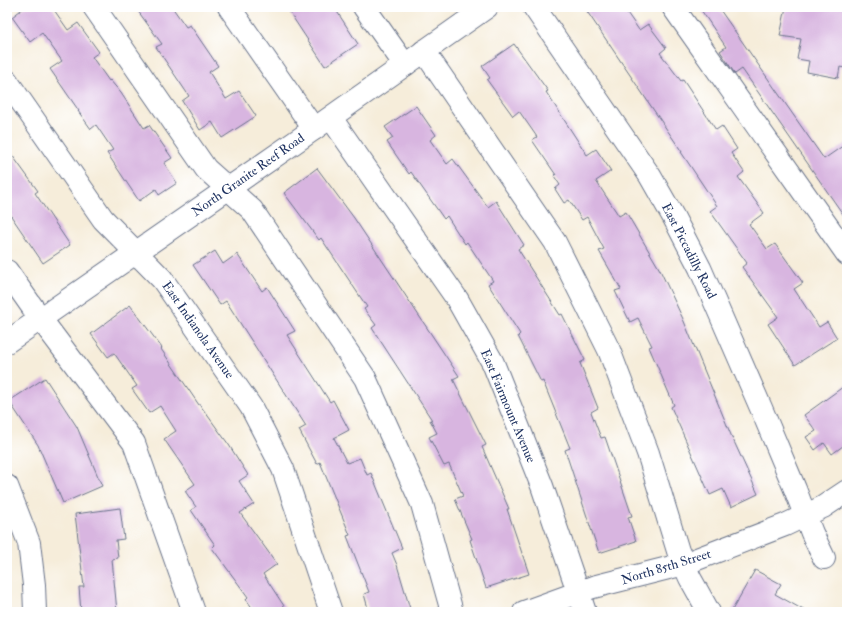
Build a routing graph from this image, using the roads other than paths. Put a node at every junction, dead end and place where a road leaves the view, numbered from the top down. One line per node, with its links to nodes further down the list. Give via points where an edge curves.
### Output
1 (94, 7): 11 (street, via 206,168)
2 (229, 7): 10 (street, East Fairmount Avenue)
3 (364, 7): 8 (street)
4 (487, 7): 7 (street, North Granite Reef Road)
5 (534, 7): 19 (street, East Piccadilly Road, via 650,176 674,218 700,268)
6 (673, 7): 13 (street)
7 (424, 51): 8 (street, North Granite Reef Road); 21 (street, via 555,242 609,350 648,453)
8 (405, 65): 10 (street, North Granite Reef Road)
9 (7, 81): 12 (street, East Indianola Avenue, via 103,219)
10 (323, 124): 11 (street, North Granite Reef Road); 22 (street, East Fairmount Avenue, via 457,300 493,363 542,486)
11 (229, 189): 12 (street, North Granite Reef Road); 26 (street, via 252,210 365,378 422,504)
12 (136, 253): 15 (street, North Granite Reef Road); 25 (street, East Indianola Avenue, via 162,279 251,407 283,469)
13 (847, 254)
14 (7, 270): 15 (street)
15 (40, 318): 16 (street, North Granite Reef Road); 24 (street, via 134,443)
16 (7, 342)
17 (7, 486): 23 (street, via 29,543)
18 (847, 491): 19 (street, North 85th Street)
19 (805, 516): 20 (street); 21 (street, North 85th Street)
20 (824, 558)
21 (684, 564): 22 (street, North 85th Street); 28 (street)
22 (581, 602): 27 (street, North 85th Street)
23 (35, 612)
24 (194, 612)
25 (332, 612)
26 (452, 612)
27 (524, 612)
28 (709, 612)

